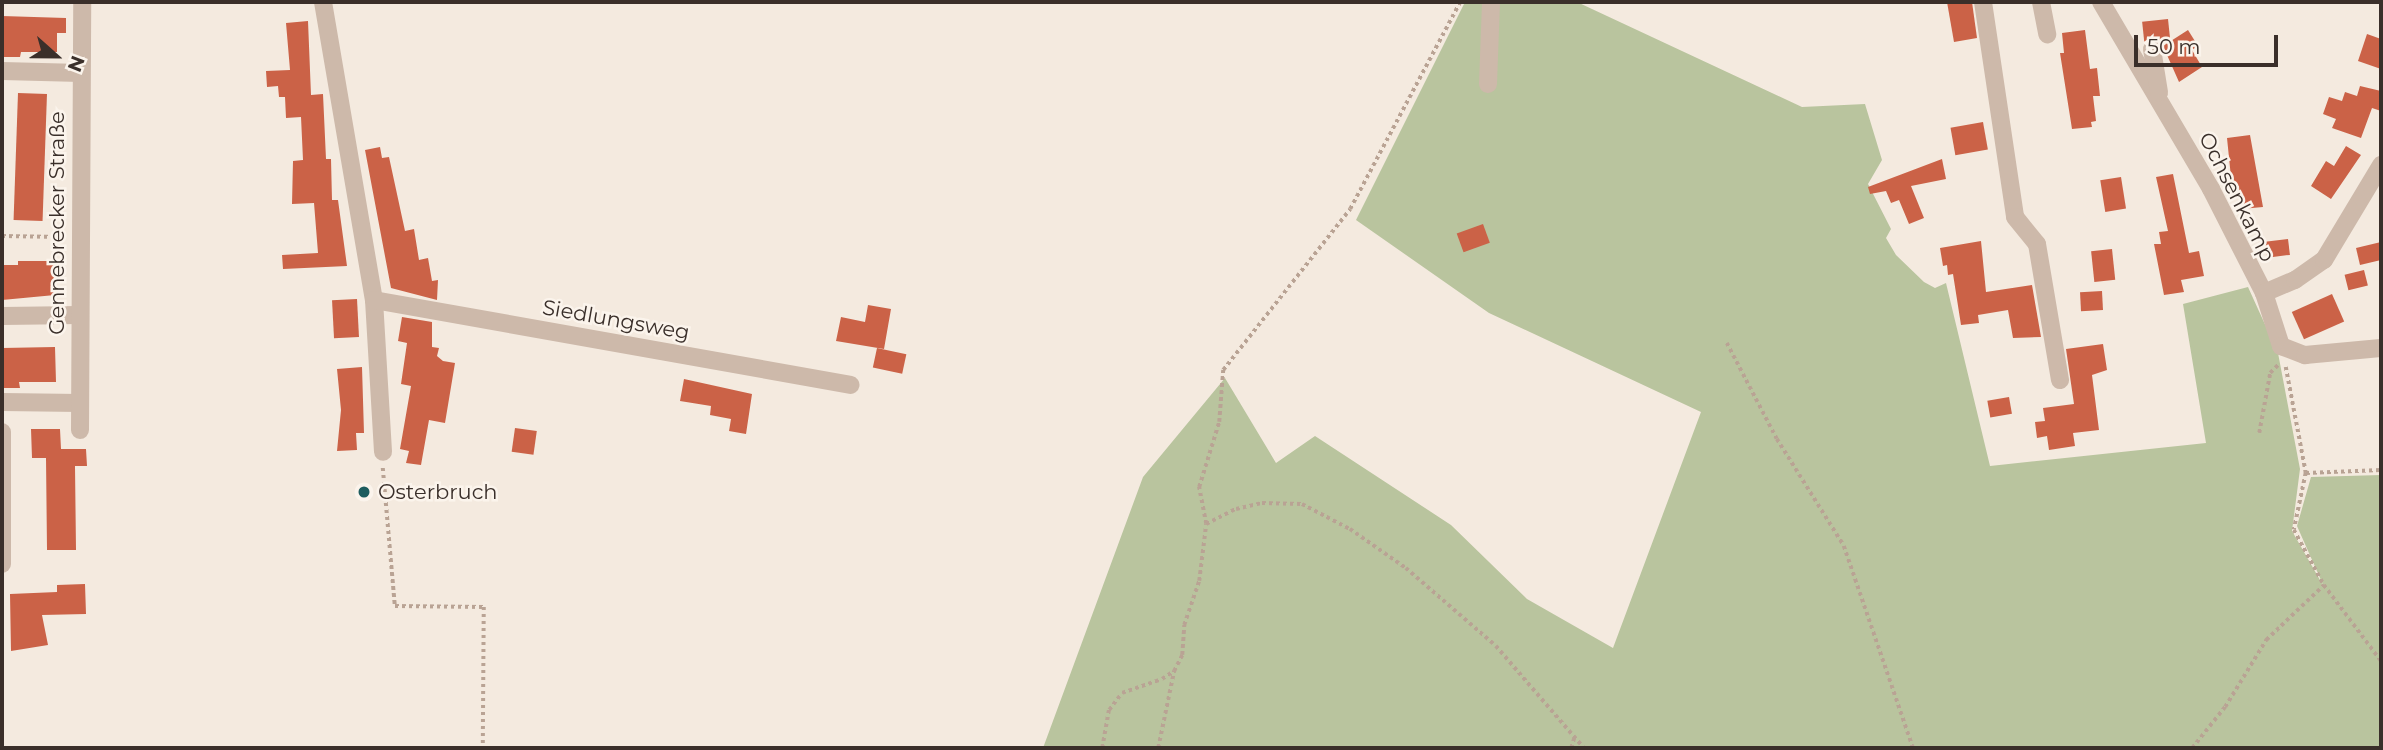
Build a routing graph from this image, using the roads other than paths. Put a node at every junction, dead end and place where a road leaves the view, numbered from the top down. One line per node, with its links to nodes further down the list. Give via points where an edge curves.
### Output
1 (82, 2): 10 (street, Gennebrecker Straße)
2 (323, 2): 15 (street)
3 (1492, 2): 11 (street)
4 (1983, 2): 19 (street, via 2015,217 2038,244)
5 (2041, 2): 7 (street)
6 (2101, 2): 12 (street, Ochsenkamp)
7 (2048, 34)
8 (2152, 49): 12 (street)
9 (2, 72): 10 (street)
10 (81, 73): 16 (street, Gennebrecker Straße)
11 (1488, 84)
12 (2161, 102): 14 (street, Ochsenkamp)
13 (2380, 169): 14 (street, Ochsenkamp, via 2324,260 2295,281)
14 (2264, 293): 18 (street, via 2281,346 2305,355)
15 (374, 300): 20 (street, Siedlungsweg); 25 (street)
16 (79, 315): 17 (street); 22 (street, Gennebrecker Straße)
17 (2, 316)
18 (2381, 348)
19 (2060, 380)
20 (850, 385)
21 (2, 402): 22 (street)
22 (80, 403): 23 (street, Gennebrecker Straße)
23 (80, 430)
24 (2, 432): 26 (street)
25 (383, 452)
26 (2, 564)

